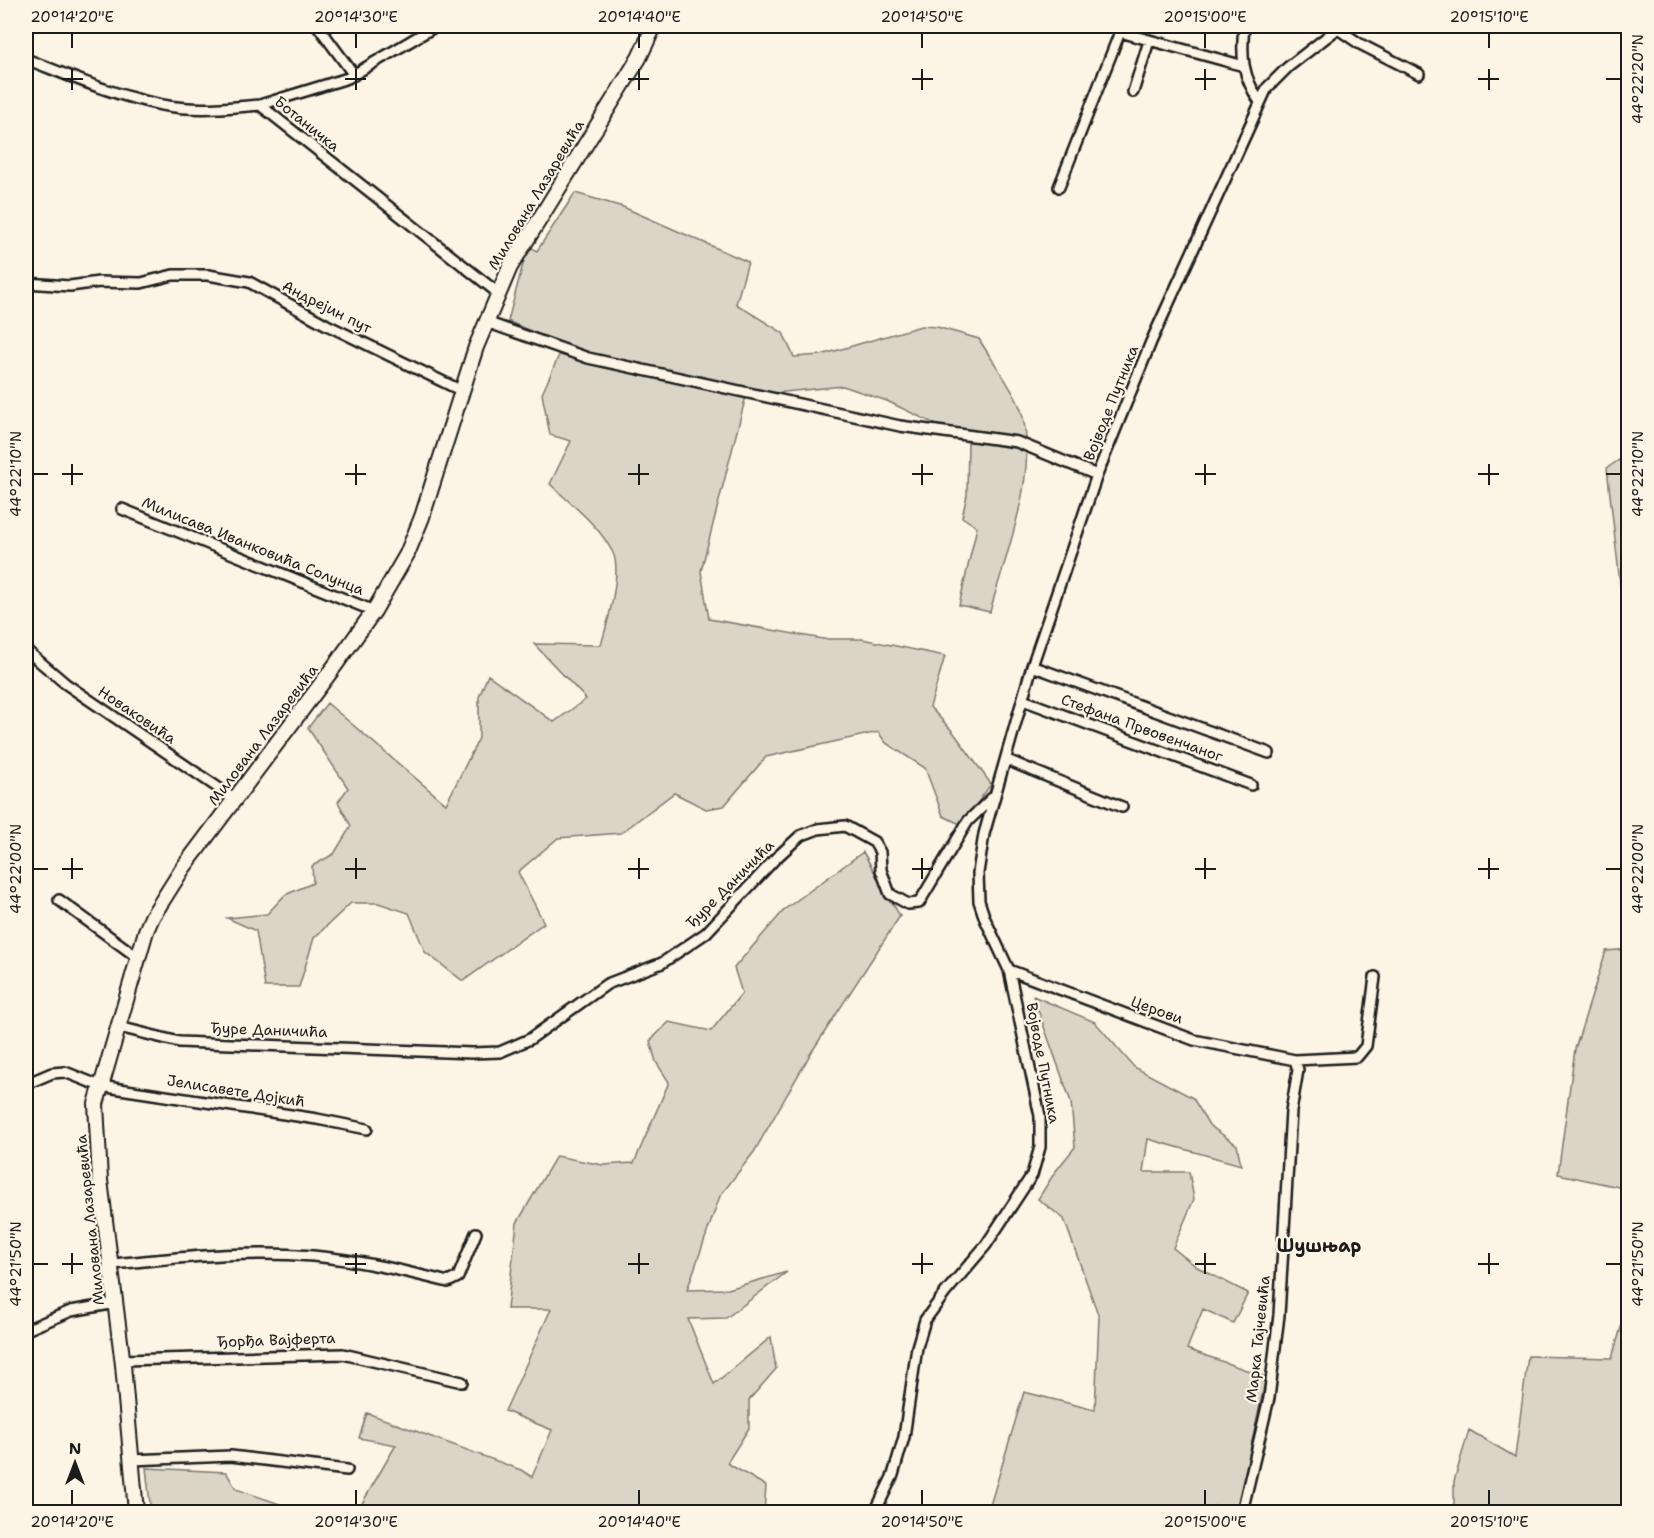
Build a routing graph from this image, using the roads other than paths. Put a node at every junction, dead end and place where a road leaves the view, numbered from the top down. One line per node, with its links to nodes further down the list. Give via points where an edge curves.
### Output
1 (318, 26): 11 (street)
2 (436, 26): 11 (street)
3 (654, 26): 17 (street, Милована Лазаревића, via 639,58 524,242)
4 (1244, 26): 9 (street)
5 (1340, 27): 10 (street, via 1360,44); 13 (street, Војводе Путника, via 1283,72)
6 (1121, 29): 7 (street); 15 (street)
7 (1149, 41): 9 (street); 12 (street)
8 (26, 58): 14 (street, Ботаничка, via 115,93 164,105)
9 (1244, 66): 13 (street, via 1247,83)
10 (1419, 74)
11 (354, 75): 14 (street)
12 (1133, 92)
13 (1260, 102): 20 (street, Војводе Путника, via 1167,303)
14 (260, 105): 17 (street, Ботаничка)
15 (1059, 187)
16 (26, 283): 19 (street, Андрејин пут, via 141,283 173,275 208,275 249,282)
17 (498, 293): 18 (street, Милована Лазаревића)
18 (486, 322): 19 (street, Милована Лазаревића); 20 (street, via 588,358 900,426 1017,442)
19 (462, 391): 22 (street, Милована Лазаревића, via 417,533)
20 (1097, 475): 24 (street, Војводе Путника)
21 (122, 509): 22 (street, Милисава Иванковића Солунца)
22 (374, 611): 30 (street, Милована Лазаревића)
23 (26, 650): 30 (street, Новаковића, via 66,684)
24 (1032, 666): 25 (street, Војводе Путника); 26 (street)
25 (1023, 700): 27 (street, Војводе Путника); 28 (street, Стефана Првовенчаног)
26 (1269, 753)
27 (1007, 760): 29 (street, Војводе Путника); 31 (street)
28 (1251, 785)
29 (996, 795): 34 (street, Војводе Путника, via 984,834 978,873 979,901); 36 (street, Ђуре Даничића, via 968,821 919,903 908,904 890,894 874,842 845,826 818,829 800,836 775,859 706,933 662,963 607,984 530,1039 500,1052 179,1042)
30 (236, 800): 33 (street, Милована Лазаревића, via 183,868 152,916)
31 (1122, 807)
32 (60, 900): 33 (street)
33 (140, 959): 36 (street, Милована Лазаревића)
34 (1009, 970): 37 (street, Церови, via 1194,1040); 50 (street, Војводе Путника, via 1040,1116 1040,1147 1032,1175 986,1245 925,1320 917,1347 904,1437 893,1475)
35 (1375, 976): 37 (street, Церови, via 1363,1053 1353,1058)
36 (119, 1027): 39 (street, Милована Лазаревића)
37 (1294, 1060): 51 (street, Марка Тајчевића, via 1298,1070 1291,1111 1279,1315 1269,1398)
38 (26, 1083): 39 (street, Јелисавете Дојкић, via 65,1072)
39 (100, 1086): 40 (street, Јелисавете Дојкић); 42 (street, Милована Лазаревића, via 96,1139)
40 (368, 1129)
41 (476, 1233): 42 (street, via 458,1277 448,1282 383,1266 313,1256 233,1254)
42 (112, 1264): 43 (street, Милована Лазаревића)
43 (117, 1303): 44 (street, via 71,1311); 45 (street, Милована Лазаревића)
44 (26, 1330)
45 (123, 1360): 46 (street, Ђорђа Вајферта, via 343,1354); 47 (street, Милована Лазаревића)
46 (462, 1382)
47 (131, 1460): 48 (street, via 231,1456); 49 (street, Милована Лазаревића)
48 (346, 1470)
49 (136, 1512)
50 (875, 1512)
51 (1242, 1512)

